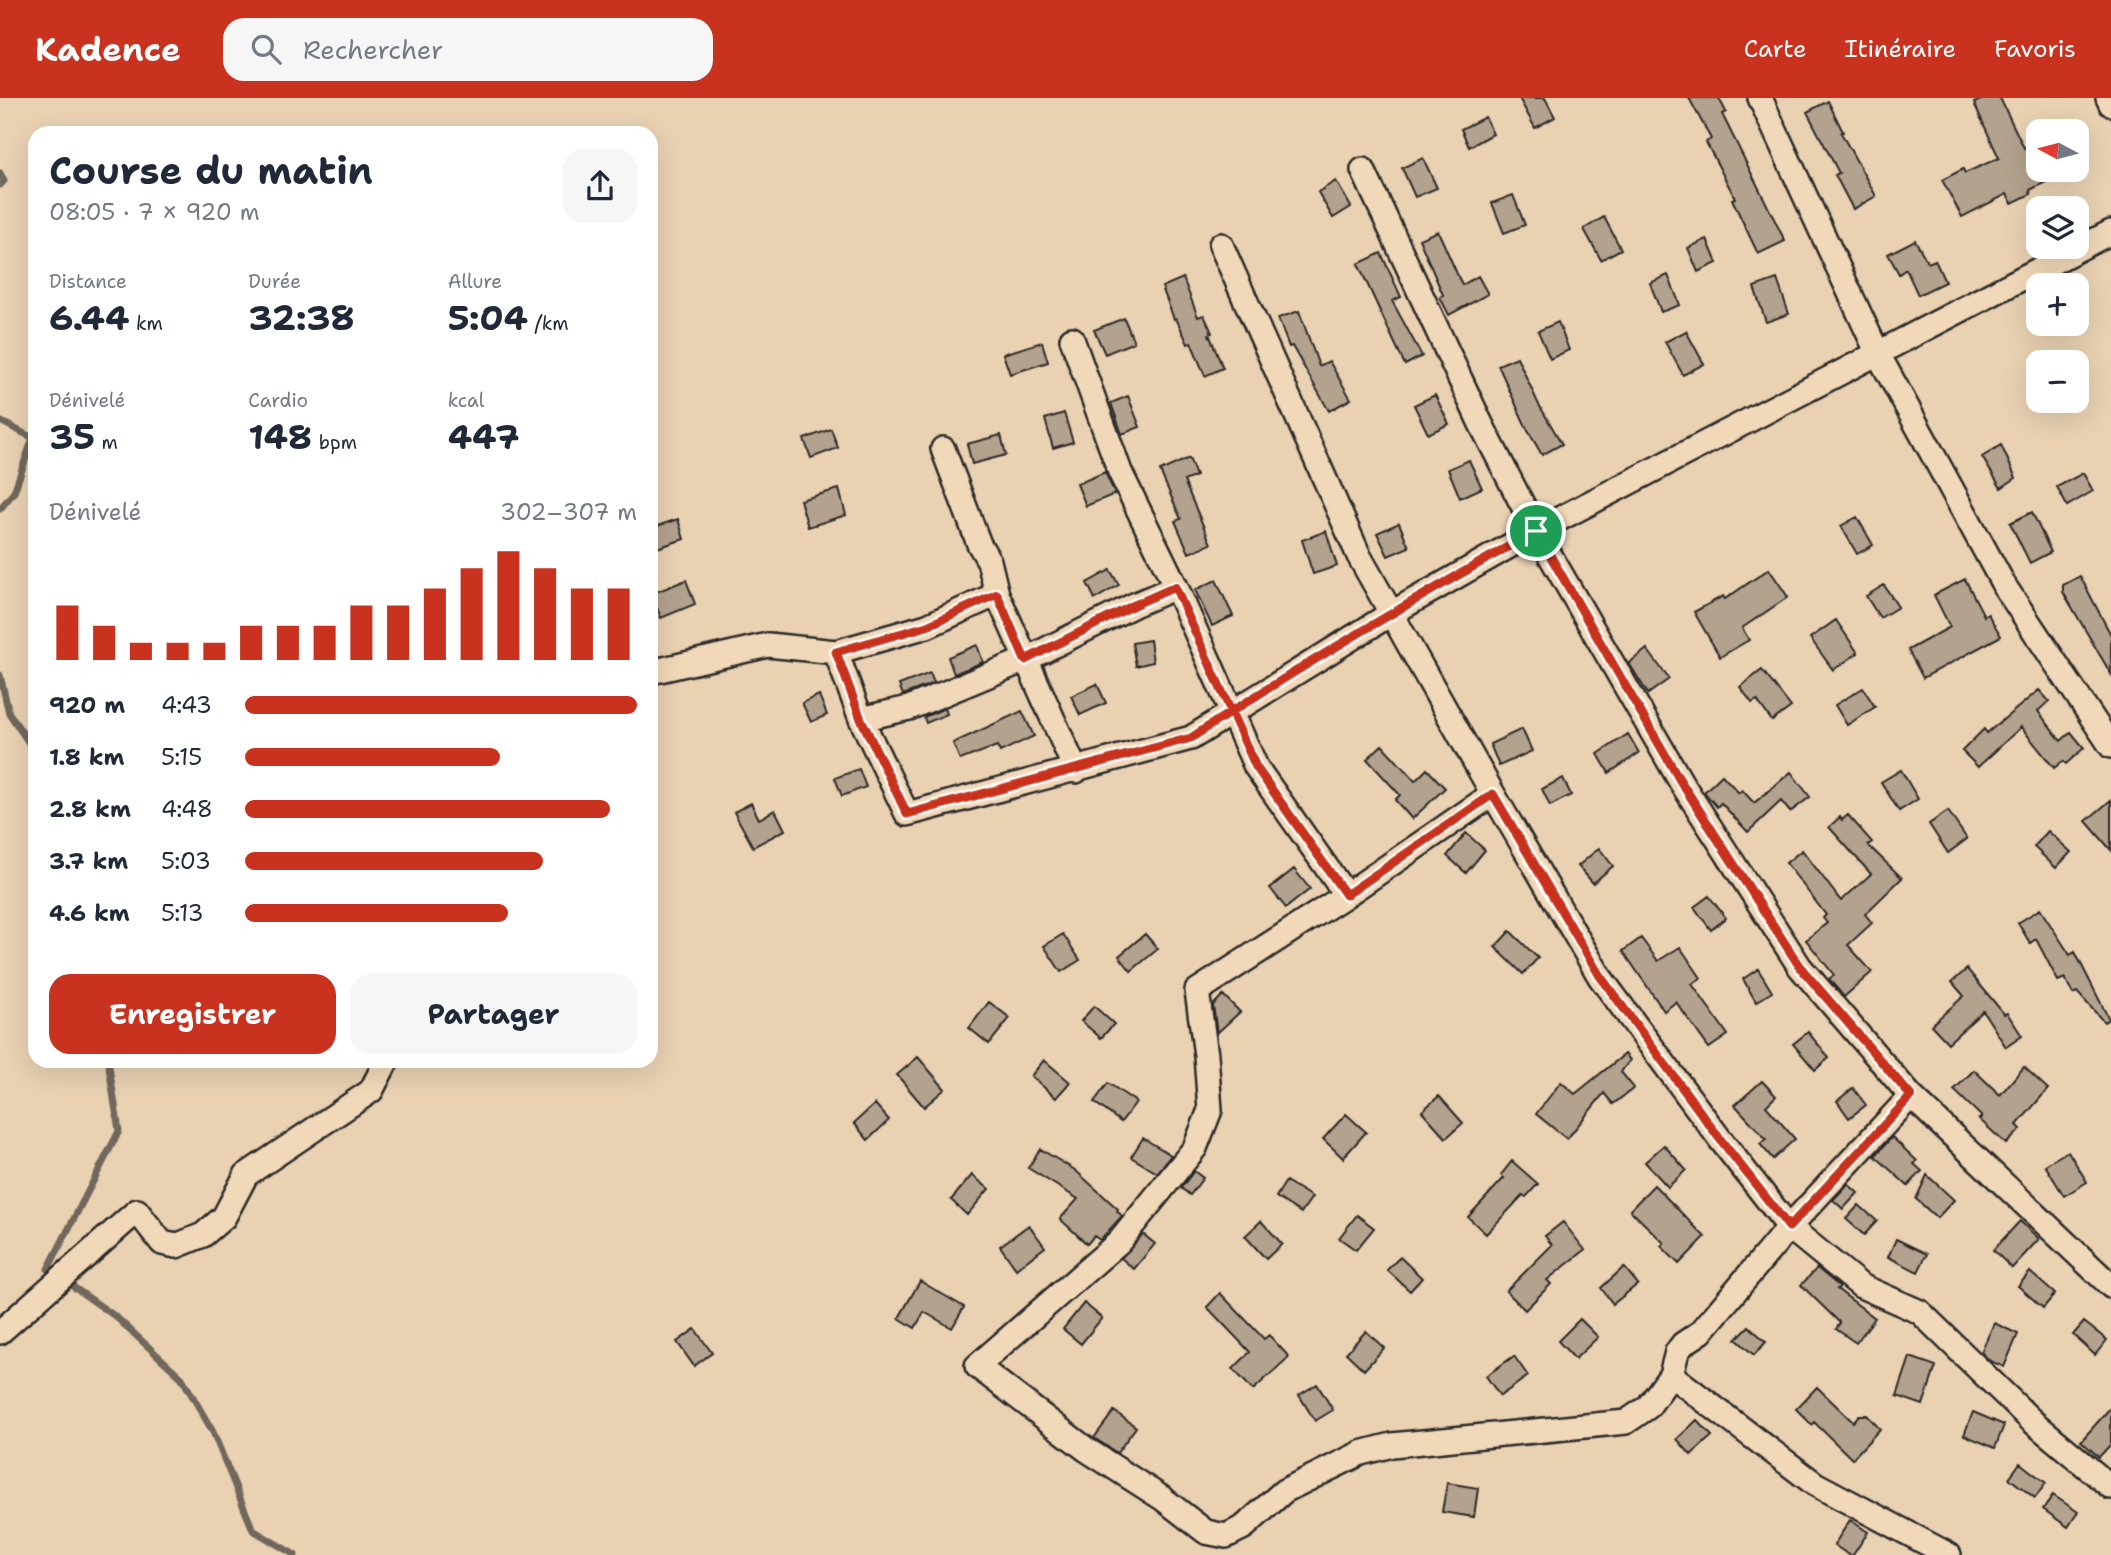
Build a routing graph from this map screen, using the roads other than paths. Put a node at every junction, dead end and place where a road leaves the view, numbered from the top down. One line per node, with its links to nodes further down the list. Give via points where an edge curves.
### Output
1 (1760, 98): 8 (street)
2 (2108, 98): 3 (street)
3 (2111, 104)
4 (1363, 170): 10 (street, via 1481,425)
5 (2111, 232): 8 (street)
6 (1221, 245): 13 (street, via 1359,556)
7 (1072, 339): 11 (street, via 1121,472)
8 (1878, 354): 10 (street); 19 (street, via 2005,587)
9 (943, 449): 12 (street, via 989,561)
10 (1536, 531): 13 (street); 24 (street, via 1681,782 1800,967)
11 (1175, 587): 15 (street); 17 (street)
12 (997, 594): 14 (street, via 927,626); 15 (street)
13 (1392, 613): 17 (street); 21 (street)
14 (836, 652): 16 (street, via 768,645); 18 (street)
15 (1025, 660): 18 (street, via 909,708); 20 (street)
16 (658, 670)
17 (1231, 711): 20 (street, via 1191,738); 22 (street, via 1256,767)
18 (861, 719): 20 (street, via 907,814)
19 (2111, 746)
20 (1076, 771)
21 (1493, 794): 22 (street); 25 (street, via 1600,976)
22 (1346, 895): 28 (street, via 1197,991 1210,1110 1195,1148 1119,1242 977,1366 1206,1532 1226,1536 1244,1527 1284,1491 1361,1453 1392,1445 1626,1422 1648,1408)
23 (383, 1068): 27 (street, via 371,1091 246,1175 224,1217 203,1235 176,1246 162,1243 137,1211)
24 (1911, 1096): 25 (street); 26 (street)
25 (1789, 1227): 28 (street, via 1701,1332 1676,1352); 29 (street, via 1861,1286 1920,1312 2032,1421)
26 (2111, 1286)
27 (0, 1332)
28 (1671, 1375): 30 (street, via 1815,1484)
29 (2111, 1487)
30 (1949, 1555)

